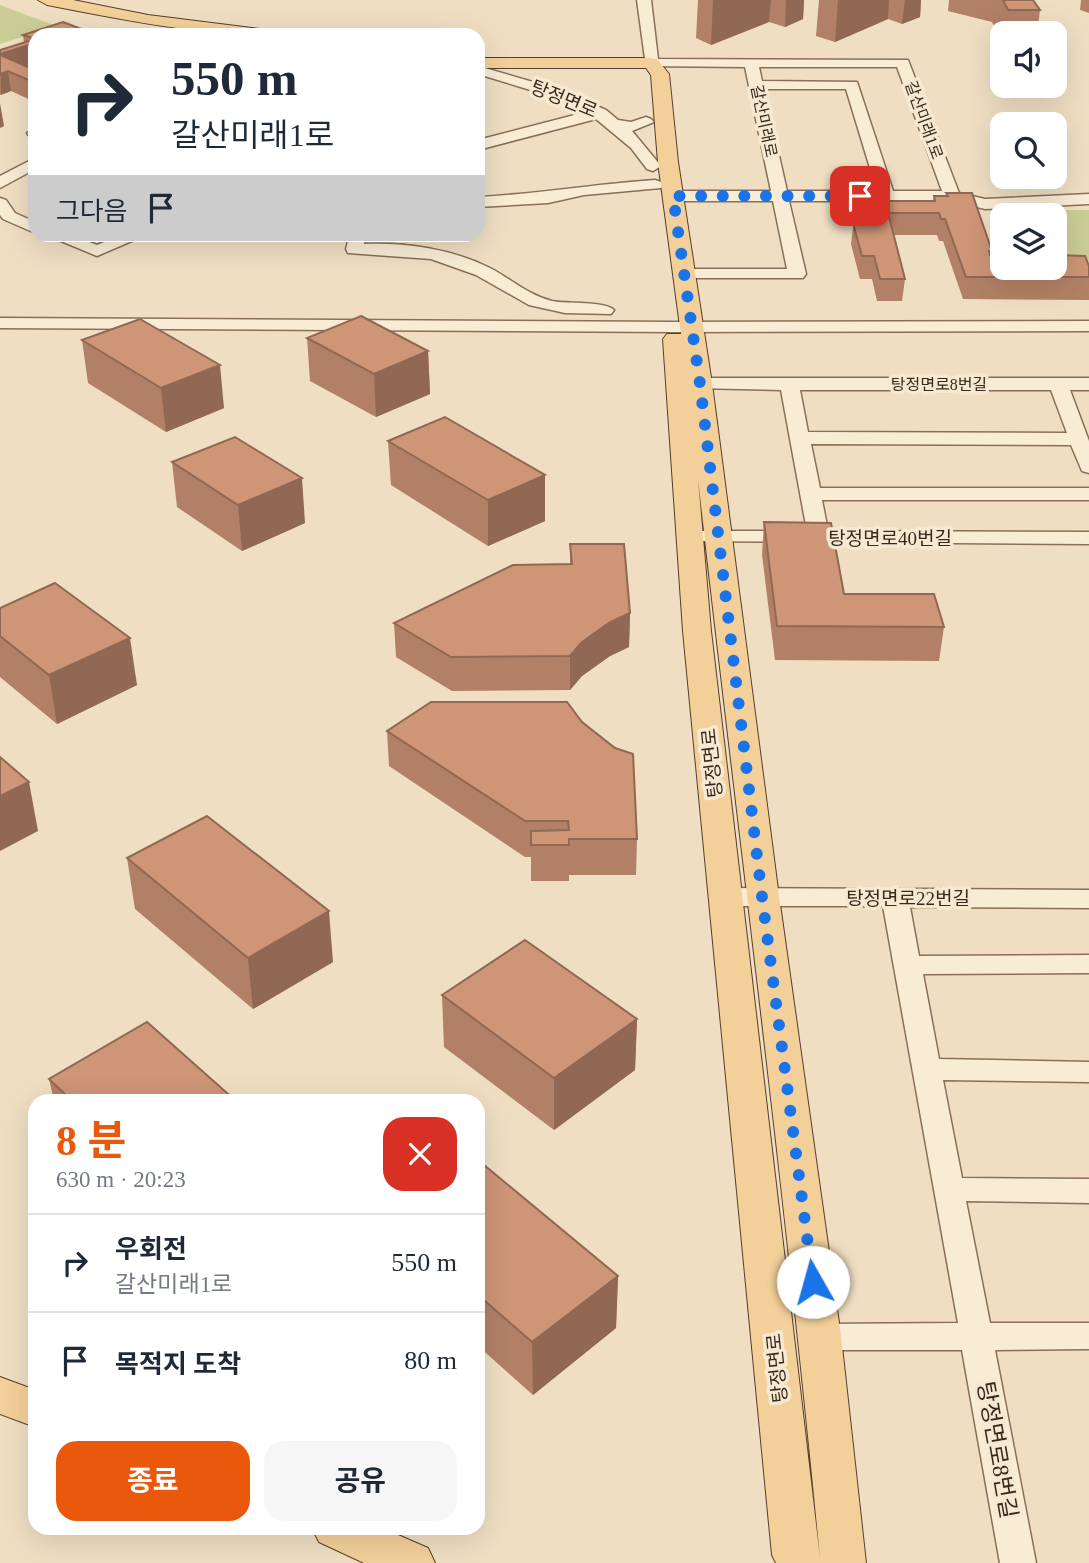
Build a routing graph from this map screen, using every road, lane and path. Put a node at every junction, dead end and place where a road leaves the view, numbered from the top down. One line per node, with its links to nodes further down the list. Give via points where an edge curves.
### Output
1 (47, 0): 3 (main road)
2 (644, 0): 6 (street)
3 (185, 28)
4 (485, 63): 5 (main road, 갈산미래1로)
5 (515, 63): 6 (main road, 갈산미래1로); 9 (street, via 515,74)
6 (651, 63): 7 (street, 갈산미래1로); 12 (main road, via 641,71); 16 (main road, via 660,75)
7 (751, 63): 10 (street, 갈산미래로); 20 (street, 갈산미래1로, via 903,63)
8 (485, 72): 9 (street, 탕정면로)
9 (527, 84): 11 (street, 탕정면로)
10 (756, 85): 18 (street, 갈산미래로); 19 (street, via 852,85)
11 (601, 113): 13 (street, 탕정면로); 14 (street)
12 (646, 122): 13 (street, via 632,127); 16 (main road)
13 (616, 124): 16 (street, 탕정면로)
14 (485, 143)
15 (28, 167): 17 (street)
16 (662, 177): 18 (street); 22 (street, via 548,198); 28 (main road, 탕정면로); 32 (main road, 탕정면로)
17 (0, 183)
18 (780, 196): 19 (street); 28 (street, 갈산미래로, via 797,274)
19 (887, 196): 20 (street)
20 (952, 196): 21 (street, via 985,204)
21 (1089, 199)
22 (485, 202)
23 (0, 204): 24 (street, via 9,216)
24 (28, 225)
25 (73, 242): 26 (street, via 97,251)
26 (120, 242)
27 (356, 242): 29 (street, via 354,249 386,248 477,268 548,306)
28 (684, 274): 32 (main road, 탕정면로)
29 (620, 310)
30 (0, 323): 32 (street)
31 (1089, 326): 32 (street)
32 (683, 327): 33 (main road, 탕정면로); 42 (main road, 탕정면로)
33 (700, 384): 34 (street, 탕정면로8번길); 42 (main road, 탕정면로)
34 (789, 384): 35 (street, 탕정면로8번길); 37 (street)
35 (1058, 384): 36 (street, 탕정면로8번길); 38 (street)
36 (1089, 384)
37 (799, 438): 38 (street); 40 (street)
38 (1078, 439): 39 (street)
39 (1089, 467)
40 (810, 494): 41 (street); 43 (street)
41 (1089, 494)
42 (704, 537): 43 (street, 탕정면로40번길); 45 (main road, 탕정면로, via 697,631); 46 (main road, 탕정면로)
43 (819, 537): 44 (street, 탕정면로40번길)
44 (1089, 538)
45 (727, 897): 46 (street, 탕정면로22번길); 61 (main road, 탕정면로)
46 (762, 897): 47 (street, 탕정면로22번길); 57 (main road, 탕정면로)
47 (895, 898): 48 (street, 탕정면로22번길); 50 (street, 탕정면로8번길)
48 (1089, 899)
49 (1089, 964): 50 (street)
50 (907, 965): 51 (street, 탕정면로8번길)
51 (927, 1069): 52 (street); 53 (street, 탕정면로8번길)
52 (1089, 1072)
53 (949, 1189): 54 (street); 56 (street, 탕정면로8번길)
54 (1089, 1191)
55 (1089, 1335): 56 (street)
56 (976, 1336): 57 (street); 64 (street, 탕정면로8번길)
57 (820, 1337): 63 (main road, 탕정면로)
58 (0, 1395): 59 (main road)
59 (28, 1406)
60 (350, 1535): 62 (main road)
61 (794, 1560)
62 (411, 1563)
63 (843, 1563)
64 (1018, 1563)

